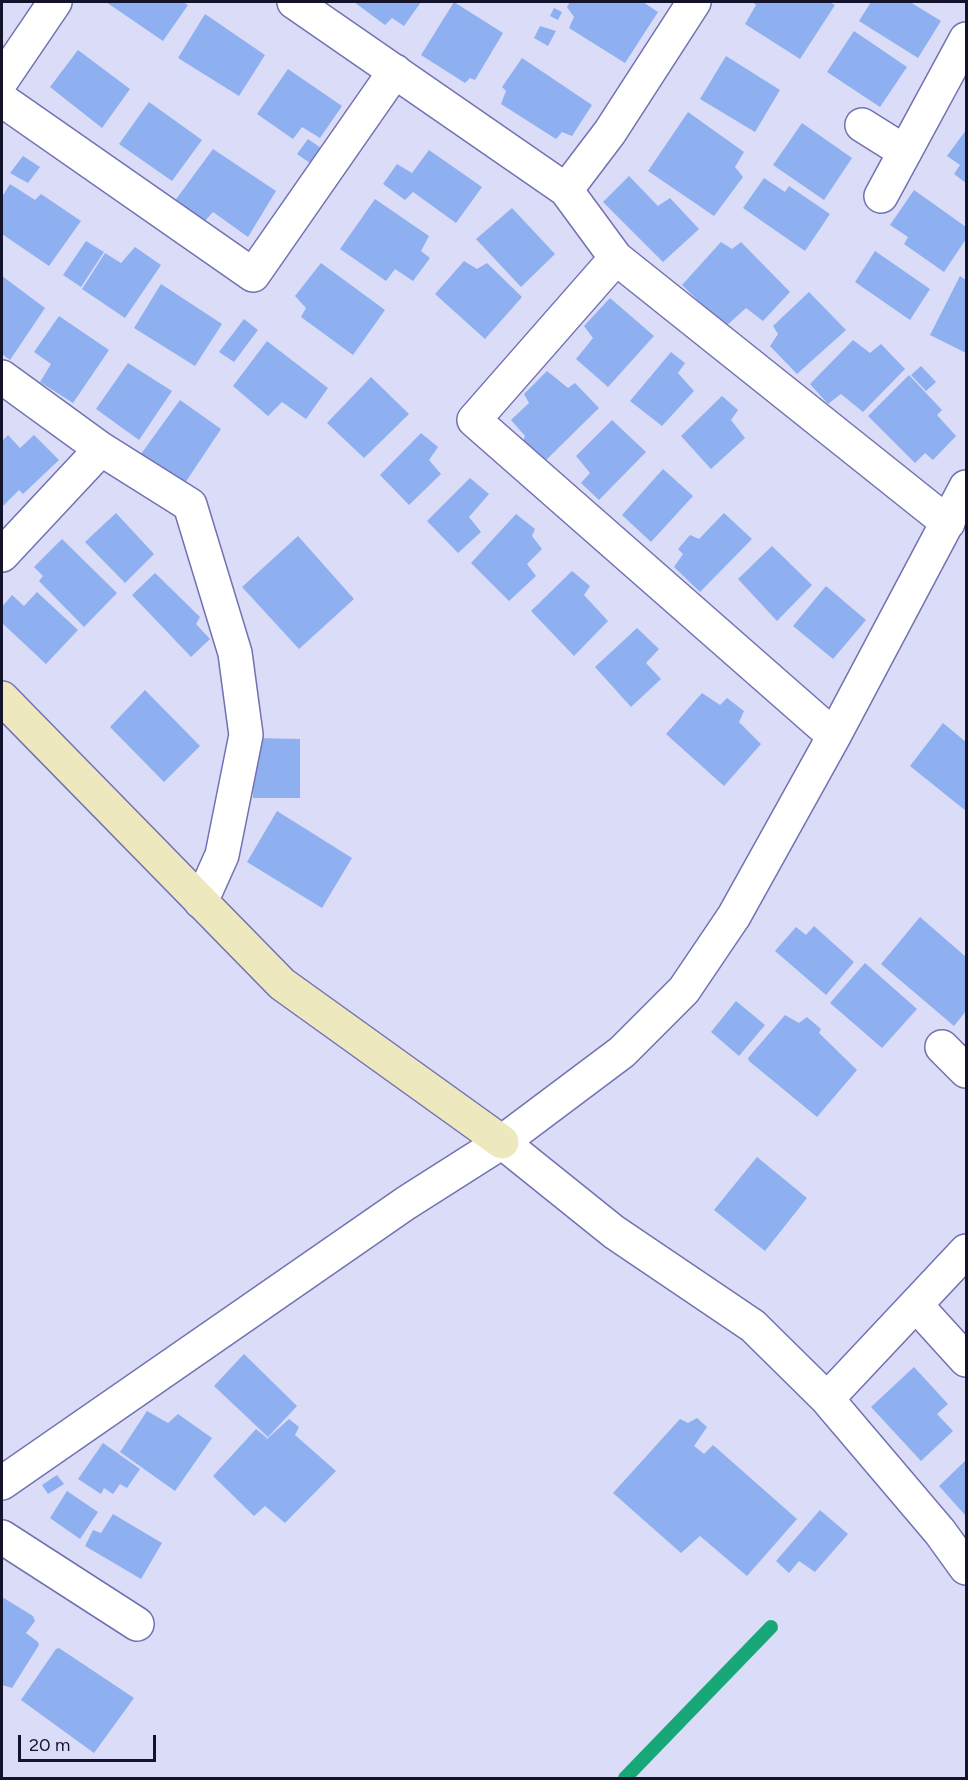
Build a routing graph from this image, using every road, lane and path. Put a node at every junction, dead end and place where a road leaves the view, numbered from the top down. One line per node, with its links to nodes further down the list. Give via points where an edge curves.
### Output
1 (55, 2): 6 (street)
2 (294, 2): 5 (street)
3 (693, 2): 10 (street, via 610,132)
4 (966, 39): 9 (street)
5 (395, 71): 7 (street, via 253,275); 10 (street)
6 (2, 80)
7 (2, 100)
8 (862, 125): 9 (street)
9 (905, 152): 11 (street)
10 (566, 190): 12 (street)
11 (881, 196)
12 (616, 258): 16 (street); 19 (street, via 474,420)
13 (2, 377): 14 (street)
14 (101, 449): 17 (street); 20 (street, via 190,505 235,652 246,735 222,855)
15 (966, 487): 16 (street)
16 (948, 523): 19 (street)
17 (2, 555)
18 (2, 698): 20 (street)
19 (834, 736): 23 (street, via 734,916 684,990 622,1052)
20 (201, 902): 23 (street, via 282,984)
21 (942, 1047): 22 (street)
22 (966, 1071)
23 (502, 1142): 27 (street, via 614,1232 753,1326); 28 (street, via 406,1203)
24 (966, 1251): 25 (street)
25 (916, 1305): 26 (street); 27 (street)
26 (966, 1360)
27 (827, 1399): 30 (street, via 940,1532)
28 (2, 1484)
29 (2, 1537): 31 (street)
30 (966, 1569)
31 (137, 1624)

